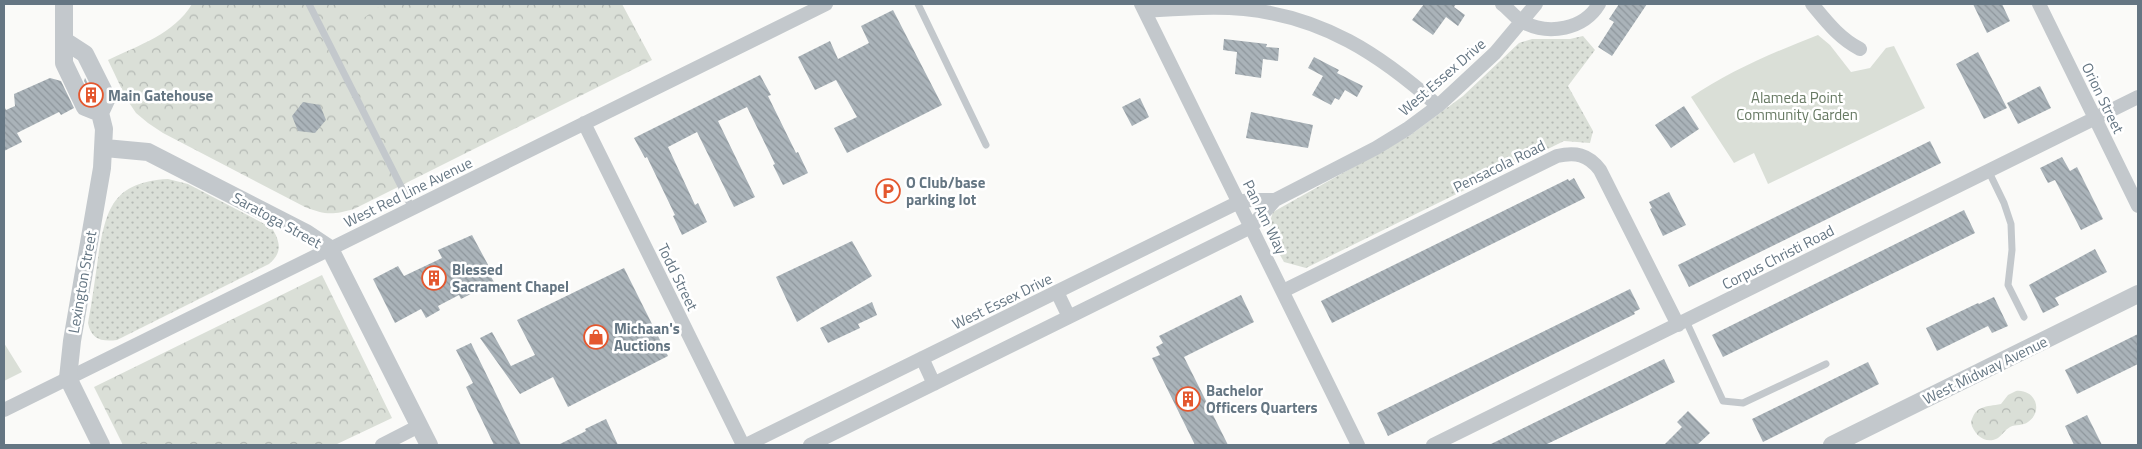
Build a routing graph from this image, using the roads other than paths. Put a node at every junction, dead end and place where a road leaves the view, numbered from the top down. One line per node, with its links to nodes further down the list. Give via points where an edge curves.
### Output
1 (64, 4): 18 (street, Lexington Street, via 65,41 85,54 106,98 100,113)
2 (310, 4): 23 (lane)
3 (826, 4): 16 (street, West Red Line Avenue)
4 (918, 4): 17 (lane)
5 (1502, 4): 11 (street)
6 (1536, 4): 11 (street, West Essex Drive)
7 (1599, 4): 11 (street, via 1593,13 1567,28 1543,29)
8 (1812, 4): 12 (street, via 1835,33)
9 (2039, 4): 15 (street, Orion Street)
10 (1143, 8): 14 (street, via 1244,9 1312,25 1339,35 1378,57); 21 (street, Pan Am Way)
11 (1522, 22): 14 (street, West Essex Drive, via 1495,53)
12 (1860, 49)
13 (2138, 97): 15 (street, Corpus Christi Road)
14 (1438, 106): 20 (street, West Essex Drive, via 1376,148)
15 (2095, 118): 19 (street, Corpus Christi Road); 22 (street, Orion Street)
16 (584, 123): 23 (street, West Red Line Avenue); 41 (street, Todd Street)
17 (986, 145)
18 (105, 148): 25 (street, Saratoga Street, via 148,152 306,232); 34 (street, Lexington Street)
19 (1988, 170): 30 (lane, via 2011,224 2008,285); 31 (street, Corpus Christi Road)
20 (1275, 200): 21 (street, West Essex Drive); 24 (street, West Essex Drive)
21 (1239, 202): 24 (street, Pan Am Way); 27 (street, West Essex Drive)
22 (2138, 206)
23 (412, 208): 25 (street, West Red Line Avenue)
24 (1251, 227): 26 (street, Pan Am Way); 29 (street, West Essex Drive)
25 (330, 249): 34 (street, West Red Line Avenue); 37 (street, Saratoga Street)
26 (1283, 291): 31 (street, Pensacola Road, via 1557,156 1571,153 1593,160 1600,170); 43 (street, Pan Am Way)
27 (1057, 292): 29 (street); 32 (street, West Essex Drive)
28 (2138, 294): 45 (street, West Midway Avenue)
29 (1069, 317): 35 (street, West Essex Drive)
30 (2024, 317)
31 (1682, 323): 33 (lane, via 1723,401 1743,403); 44 (street, Corpus Christi Road)
32 (922, 358): 35 (street); 41 (street, West Essex Drive)
33 (1826, 364)
34 (68, 378): 36 (street, West Red Line Avenue); 38 (street)
35 (934, 384): 42 (street, West Essex Drive)
36 (4, 410)
37 (419, 426): 39 (street); 40 (street, Saratoga Street)
38 (101, 445)
39 (382, 445)
40 (429, 445)
41 (744, 445)
42 (810, 445)
43 (1358, 445)
44 (1433, 445)
45 (1832, 445)

